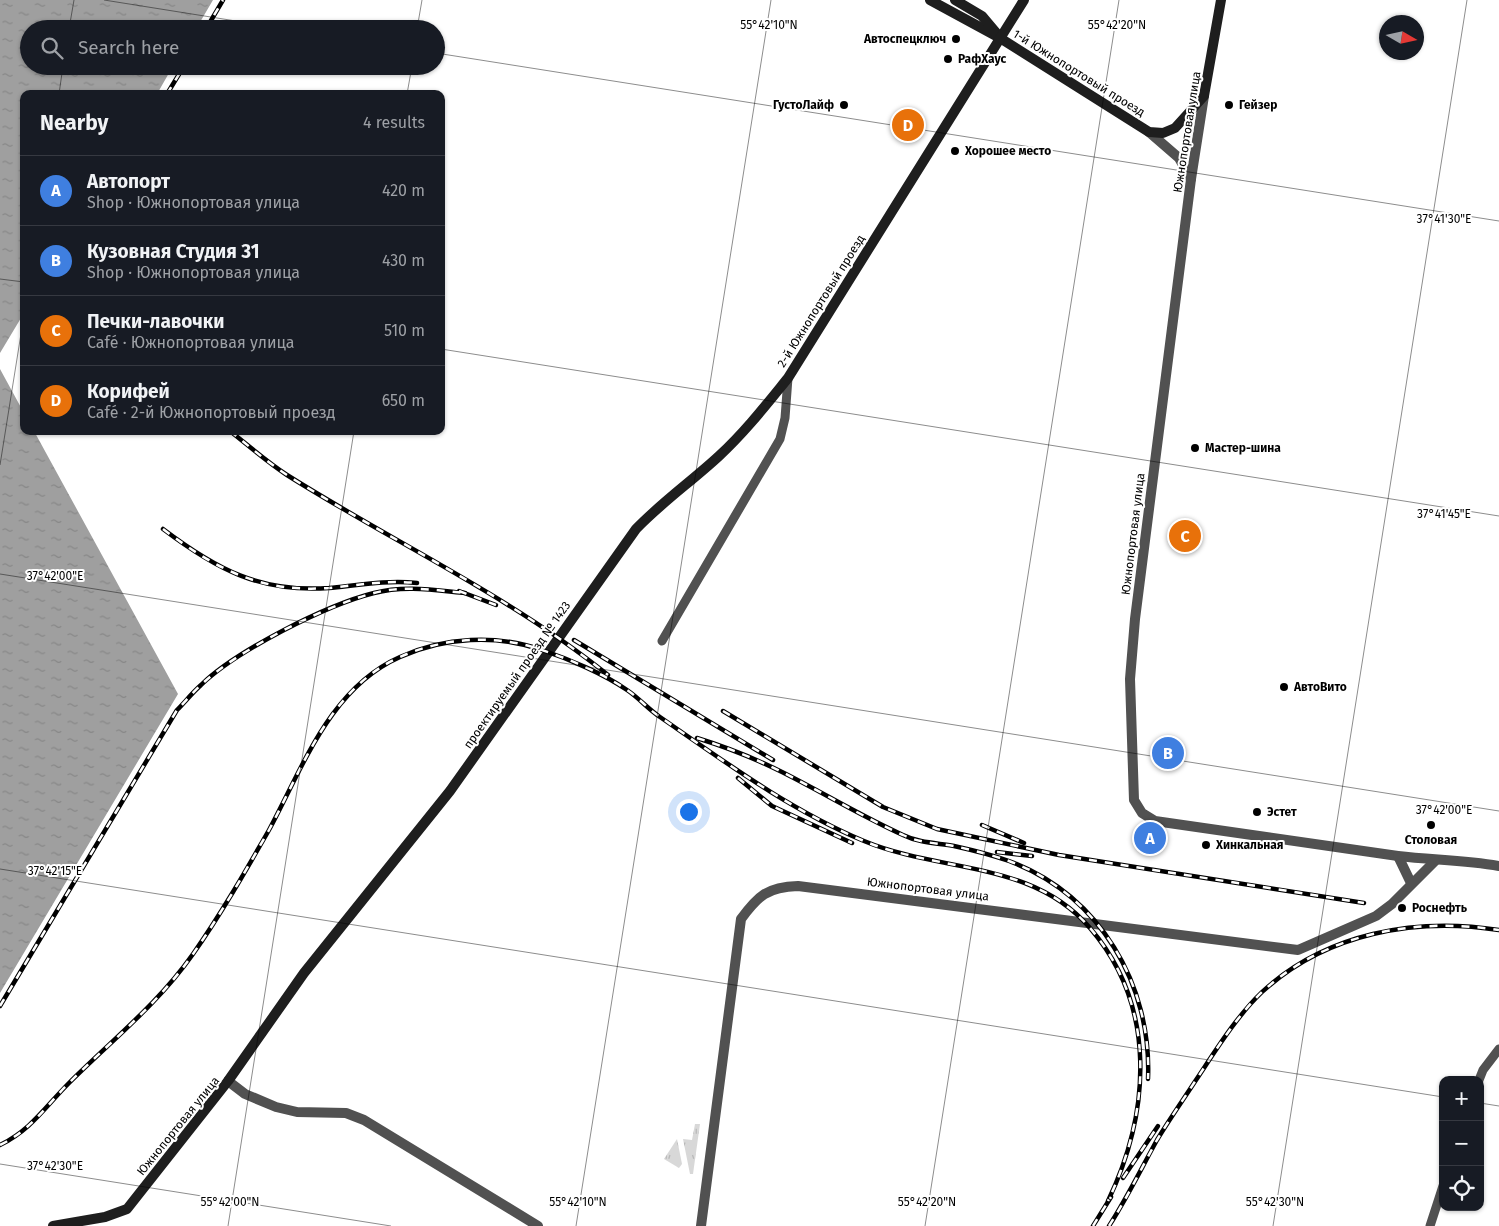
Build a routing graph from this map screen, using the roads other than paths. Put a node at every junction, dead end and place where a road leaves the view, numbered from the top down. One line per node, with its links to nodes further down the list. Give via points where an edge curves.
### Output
1 (930, 0): 6 (main road)
2 (956, 0): 5 (main road)
3 (1024, 0): 7 (main road, 1-й Южнопортовый проезд)
4 (1221, 0): 8 (main road, Южнопортовая улица)
5 (966, 6): 6 (main road, via 968,15); 7 (main road, via 982,16)
6 (960, 17): 7 (main road)
7 (1000, 38): 9 (main road, 1-й Южнопортовый проезд); 11 (main road, 2-й Южнопортовый проезд)
8 (1204, 96): 9 (main road, 1-й Южнопортовый проезд, via 1175,128 1163,133); 10 (street, Южнопортовая улица)
9 (1149, 132): 10 (street, via 1179,158)
10 (1191, 179): 13 (street, Южнопортовая улица, via 1135,619 1130,678 1134,800 1142,813 1155,821)
11 (788, 378): 12 (street, 2-й Южнопортовый проезд, via 780,439); 19 (main road, проектируемый проезд № 1423, via 746,429 657,508 617,555 450,791 284,1001)
12 (662, 641)
13 (1398, 856): 14 (street, Южнопортовая улица); 16 (street)
14 (1435, 861): 15 (street, Южнопортовая улица, via 1459,860); 16 (street, Южнопортовая улица)
15 (1499, 866)
16 (1410, 883): 23 (street, Южнопортовая улица, via 1392,904 1376,916 1298,950 798,886 774,889 756,899 741,919)
17 (1499, 1049): 18 (street)
18 (1481, 1076)
19 (228, 1081): 21 (main road, Южнопортовая улица, via 127,1209 111,1216); 22 (street, Южнопортовая улица, via 245,1094 276,1107 297,1112 346,1113 364,1120)
20 (1439, 1198): 24 (street)
21 (53, 1226)
22 (538, 1226)
23 (701, 1226)
24 (1430, 1226)

